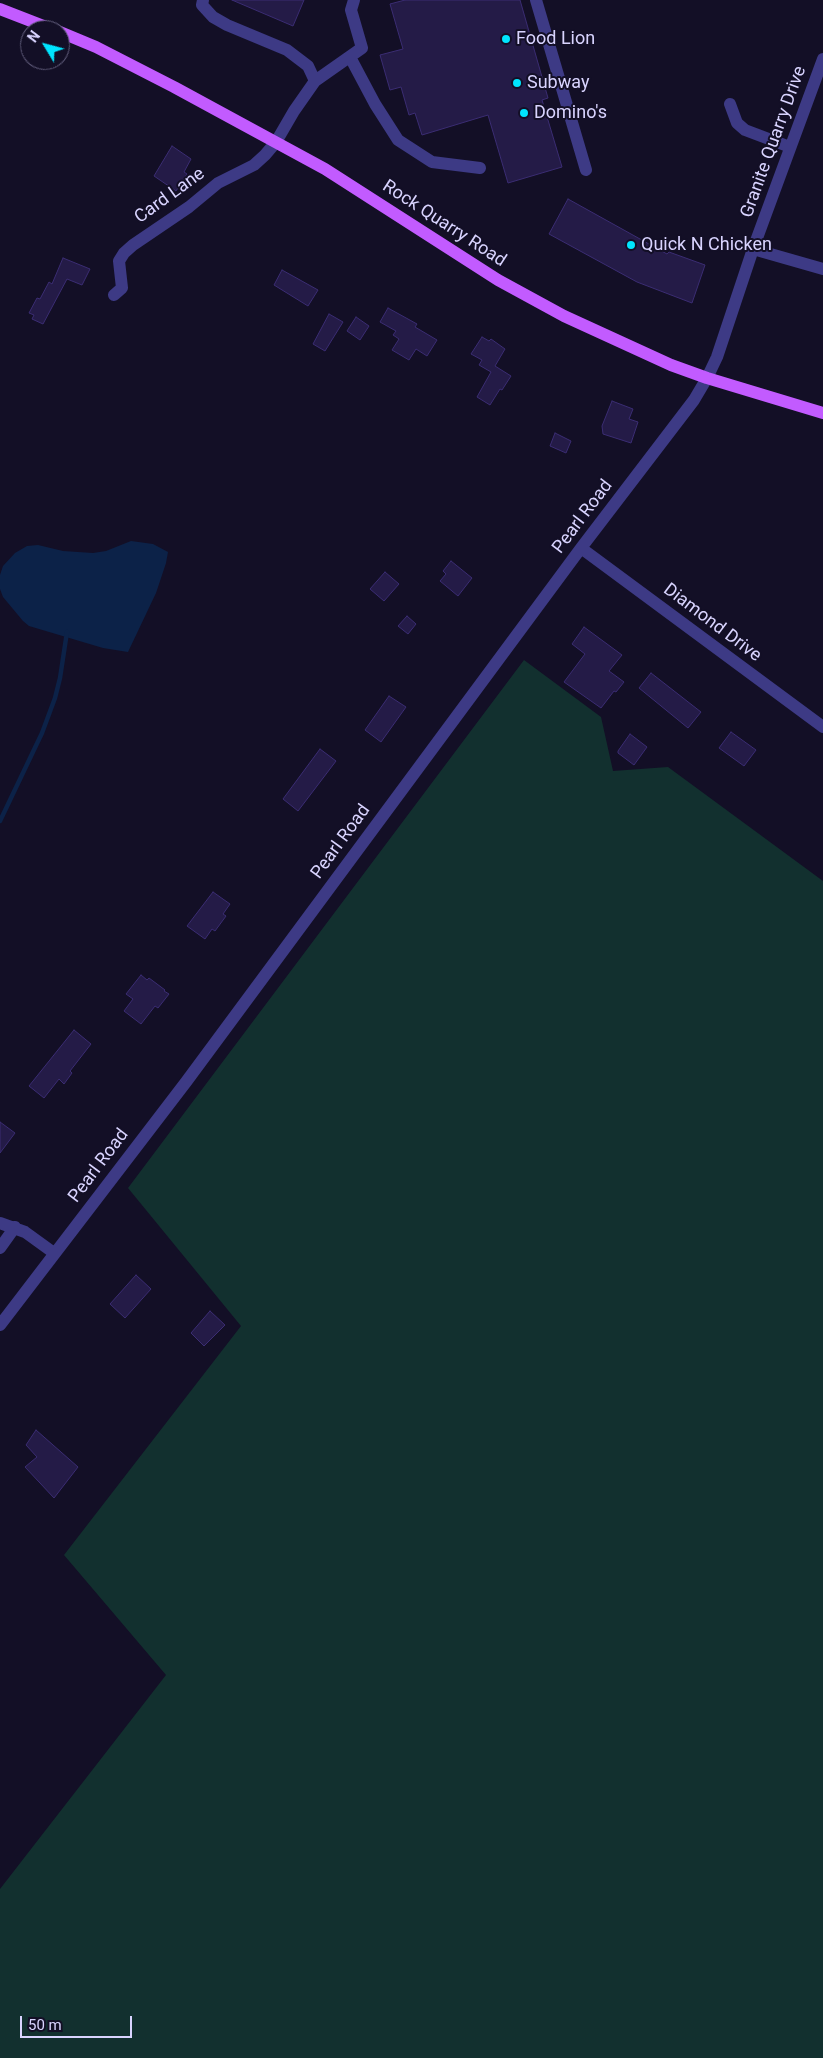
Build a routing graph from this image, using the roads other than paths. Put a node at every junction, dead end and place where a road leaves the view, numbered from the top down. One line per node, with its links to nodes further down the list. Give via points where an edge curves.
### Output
1 (203, 0): 9 (street, via 202,5 213,17 287,50 308,66)
2 (354, 0): 7 (street, via 351,10 362,48)
3 (536, 0): 14 (street)
4 (0, 9): 5 (main road)
5 (28, 20)
6 (70, 36): 11 (main road, Rock Quarry Road, via 114,56)
7 (350, 57): 9 (street); 13 (street, via 398,140 432,162)
8 (823, 59): 12 (street, Granite Quarry Drive)
9 (315, 81): 11 (street)
10 (730, 104): 12 (street, via 737,123 745,130)
11 (276, 142): 17 (street, Card Lane, via 254,165 218,183 128,249 119,262 122,288); 18 (main road, Rock Quarry Road, via 325,168 498,280 564,316)
12 (790, 147): 15 (street, Granite Quarry Drive)
13 (480, 168)
14 (586, 170)
15 (753, 249): 16 (street); 18 (street, Granite Quarry Drive)
16 (823, 269)
17 (114, 295)
18 (708, 378): 19 (main road, Rock Quarry Road); 20 (street, Pearl Road)
19 (823, 413)
20 (581, 548): 21 (street, Diamond Drive); 25 (street, Pearl Road, via 186,1082)
21 (823, 727)
22 (0, 1223): 23 (street)
23 (15, 1227): 24 (street); 25 (street)
24 (0, 1248)
25 (54, 1253): 26 (street, Pearl Road)
26 (0, 1325)

